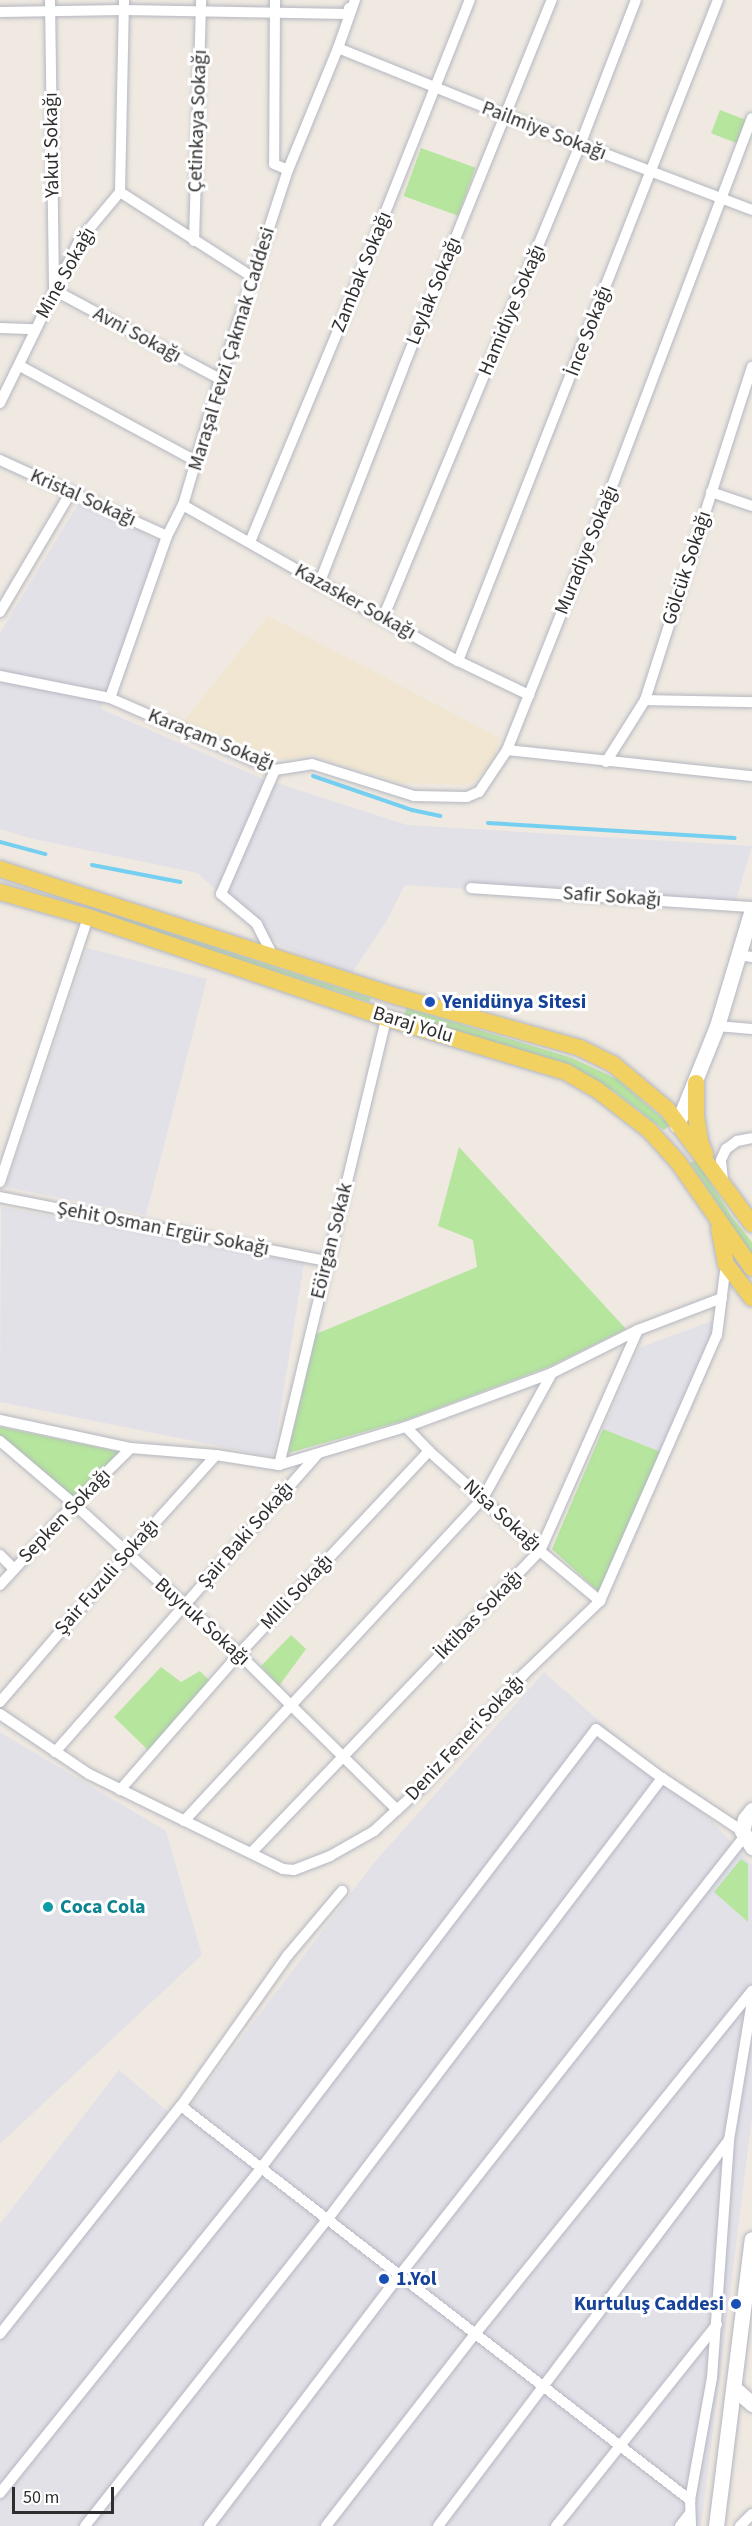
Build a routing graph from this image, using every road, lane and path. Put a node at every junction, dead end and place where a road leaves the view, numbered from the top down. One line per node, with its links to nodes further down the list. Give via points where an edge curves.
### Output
1 (50, 0): 12 (street, Yakut Sokağı)
2 (201, 0): 13 (street, Çetinkaya Sokağı)
3 (275, 0): 14 (street)
4 (350, 0): 15 (street)
5 (355, 0): 15 (street, Maraşal Fevzi Çakmak Caddesi)
6 (470, 0): 17 (street, Zambak Sokağı)
7 (552, 0): 18 (street, Leylak Sokağı)
8 (636, 0): 20 (street, Hamidiye Sokağı)
9 (718, 0): 22 (street, İnce Sokağı)
10 (124, 5): 12 (street); 13 (street); 23 (street)
11 (0, 12): 12 (street)
12 (51, 12): 28 (street, Yakut Sokağı)
13 (201, 13): 14 (street); 26 (street, Çetinkaya Sokağı)
14 (274, 14): 15 (street); 21 (street, via 274,164)
15 (348, 14): 16 (street, Maraşal Fevzi Çakmak Caddesi)
16 (338, 48): 17 (street, Pailmiye Sokağı); 21 (street, Maraşal Fevzi Çakmak Caddesi)
17 (436, 88): 18 (street, Pailmiye Sokağı); 42 (street, Zambak Sokağı)
18 (506, 116): 20 (street, Pailmiye Sokağı); 43 (street, Leylak Sokağı)
19 (752, 118): 24 (street, Muradiye Sokağı)
20 (580, 145): 22 (street, Pailmiye Sokağı); 45 (street, Hamidiye Sokağı)
21 (288, 170): 27 (street, Maraşal Fevzi Çakmak Caddesi)
22 (651, 172): 24 (street, Pailmiye Sokağı); 46 (street, İnce Sokağı)
23 (120, 192): 26 (street); 28 (street, Mine Sokağı, via 79,242)
24 (720, 197): 25 (street, Pailmiye Sokağı); 48 (street, Muradiye Sokağı, via 614,483)
25 (752, 210)
26 (195, 242): 27 (street)
27 (254, 278): 33 (street, Maraşal Fevzi Çakmak Caddesi)
28 (54, 290): 30 (street, Mine Sokağı); 33 (street, Avni Sokağı)
29 (0, 328): 30 (street)
30 (35, 329): 31 (street, Mine Sokağı)
31 (20, 366): 34 (street, Mine Sokağı); 36 (street)
32 (752, 367): 38 (street, Gölcük Sokağı)
33 (219, 379): 36 (street, Maraşal Fevzi Çakmak Caddesi)
34 (0, 403)
35 (0, 460): 37 (street, Kristal Sokağı)
36 (196, 461): 39 (street, Maraşal Fevzi Çakmak Caddesi)
37 (71, 492): 41 (street, Kristal Sokağı); 44 (street)
38 (711, 492): 40 (street); 50 (street, Gölcük Sokağı)
39 (183, 505): 41 (street, Maraşal Fevzi Çakmak Caddesi); 42 (street, Kazasker Sokağı)
40 (752, 506)
41 (167, 536): 49 (street, Maraşal Fevzi Çakmak Caddesi)
42 (250, 542): 43 (street, Kazasker Sokağı)
43 (319, 584): 45 (street, Kazasker Sokağı)
44 (0, 612)
45 (383, 618): 46 (street, Kazasker Sokağı)
46 (459, 661): 48 (street, Kazasker Sokağı)
47 (0, 676): 49 (street, Karaçam Sokağı)
48 (529, 695): 52 (street, Muradiye Sokağı)
49 (110, 698): 54 (street, Karaçam Sokağı)
50 (645, 700): 51 (street); 53 (street, Gölcük Sokağı)
51 (752, 702)
52 (507, 750): 53 (street); 54 (street, Karaçam Sokağı, via 479,792 467,797 414,796 312,764)
53 (606, 762): 55 (street)
54 (275, 770): 63 (street, via 221,894 257,924)
55 (752, 776)
56 (0, 869): 59 (main road, Baraj Yolu)
57 (471, 888): 60 (street, Safir Sokağı)
58 (0, 892): 61 (main road, Baraj Yolu)
59 (92, 898): 61 (main road); 63 (main road, Baraj Yolu)
60 (752, 908): 62 (main road)
61 (88, 917): 65 (main road, Baraj Yolu); 73 (street)
62 (745, 956): 66 (main road)
63 (274, 958): 64 (main road, Baraj Yolu)
64 (393, 995): 65 (main road); 69 (main road, Baraj Yolu, via 580,1048 613,1064 638,1083 667,1109)
65 (386, 1018): 71 (main road, Baraj Yolu, via 566,1072 632,1116); 78 (street, Eöirgan Sokak)
66 (717, 1026): 67 (street); 68 (main road)
67 (752, 1029)
68 (696, 1083): 69 (main road); 72 (main road, via 700,1142)
69 (677, 1125): 71 (main road); 72 (main road, Baraj Yolu)
70 (752, 1138): 74 (street, via 737,1141 726,1149 721,1160 721,1174)
71 (678, 1162): 76 (main road, Baraj Yolu)
72 (711, 1169): 74 (main road, Baraj Yolu)
73 (0, 1182)
74 (728, 1191): 77 (main road, Baraj Yolu)
75 (0, 1197): 78 (street, Şehit Osman Ergür Sokağı)
76 (717, 1221): 79 (main road); 80 (main road, Baraj Yolu)
77 (752, 1224)
78 (326, 1261): 92 (street, Eöirgan Sokak)
79 (726, 1264): 81 (street, Deniz Feneri Sokağı); 82 (main road)
80 (752, 1268)
81 (722, 1298): 83 (street); 100 (street, Deniz Feneri Sokağı, via 717,1335)
82 (752, 1298)
83 (638, 1330): 84 (street); 95 (street, İktibas Sokağı)
84 (552, 1373): 86 (street); 93 (street)
85 (0, 1420): 88 (street)
86 (406, 1427): 89 (street, Nisa Sokağı); 90 (street)
87 (0, 1440): 94 (street, Buyruk Sokağı)
88 (131, 1448): 91 (street); 94 (street, Sepken Sokağı)
89 (429, 1451): 93 (street, Nisa Sokağı); 102 (street, Milli Sokağı)
90 (318, 1454): 92 (street); 101 (street, Şair Baki Sokağı)
91 (216, 1455): 92 (street); 96 (street, Şair Fuzuli Sokağı)
92 (279, 1465)
93 (483, 1498): 95 (street, Nisa Sokağı); 104 (street)
94 (74, 1503): 96 (street, Buyruk Sokağı); 98 (street, Sepken Sokağı)
95 (540, 1551): 100 (street, Nisa Sokağı); 107 (street, İktibas Sokağı)
96 (127, 1554): 101 (street, Buyruk Sokağı); 103 (street, Şair Fuzuli Sokağı)
97 (0, 1555): 98 (street)
98 (14, 1569): 99 (street, Sepken Sokağı)
99 (0, 1585)
100 (600, 1601): 110 (street, Deniz Feneri Sokağı, via 523,1675)
101 (184, 1606): 102 (street, Buyruk Sokağı); 106 (street, Şair Baki Sokağı)
102 (239, 1654): 104 (street, Buyruk Sokağı); 109 (street, Milli Sokağı)
103 (0, 1702)
104 (292, 1704): 107 (street, Buyruk Sokağı); 112 (street)
105 (0, 1714): 106 (street, Deniz Feneri Sokağı)
106 (55, 1752): 109 (street, Deniz Feneri Sokağı)
107 (342, 1758): 110 (street, Buyruk Sokağı); 114 (street, İktibas Sokağı)
108 (662, 1778): 113 (street); 120 (street, via 596,1729); 121 (street)
109 (120, 1790): 112 (street, Deniz Feneri Sokağı)
110 (397, 1810): 114 (street, Deniz Feneri Sokağı, via 374,1831 330,1856 294,1870 283,1869)
111 (751, 1812): 113 (main road)
112 (184, 1821): 114 (street, Deniz Feneri Sokağı)
113 (748, 1842): 123 (street)
114 (251, 1853)
115 (342, 1891): 118 (street, via 288,1955)
116 (752, 1991): 127 (street)
117 (752, 2001): 119 (street)
118 (181, 2106): 120 (street); 126 (street)
119 (729, 2140): 125 (street); 128 (street)
120 (261, 2168): 121 (street); 132 (street)
121 (327, 2220): 123 (street); 136 (street)
122 (752, 2239): 124 (main road)
123 (399, 2276): 127 (street); 137 (street)
124 (748, 2321): 129 (main road)
125 (717, 2324): 131 (street); 133 (street, via 712,2378)
126 (0, 2334)
127 (475, 2334): 128 (street); 138 (street)
128 (542, 2386): 131 (street); 139 (street)
129 (735, 2389): 130 (main road); 143 (main road)
130 (752, 2403)
131 (619, 2445): 133 (street); 140 (street)
132 (0, 2493)
133 (690, 2500): 134 (street)
134 (690, 2513): 141 (street); 142 (street)
135 (752, 2514): 144 (street)
136 (85, 2526)
137 (209, 2526)
138 (326, 2526)
139 (438, 2526)
140 (556, 2526)
141 (680, 2526)
142 (690, 2526)
143 (716, 2526)
144 (740, 2526)

